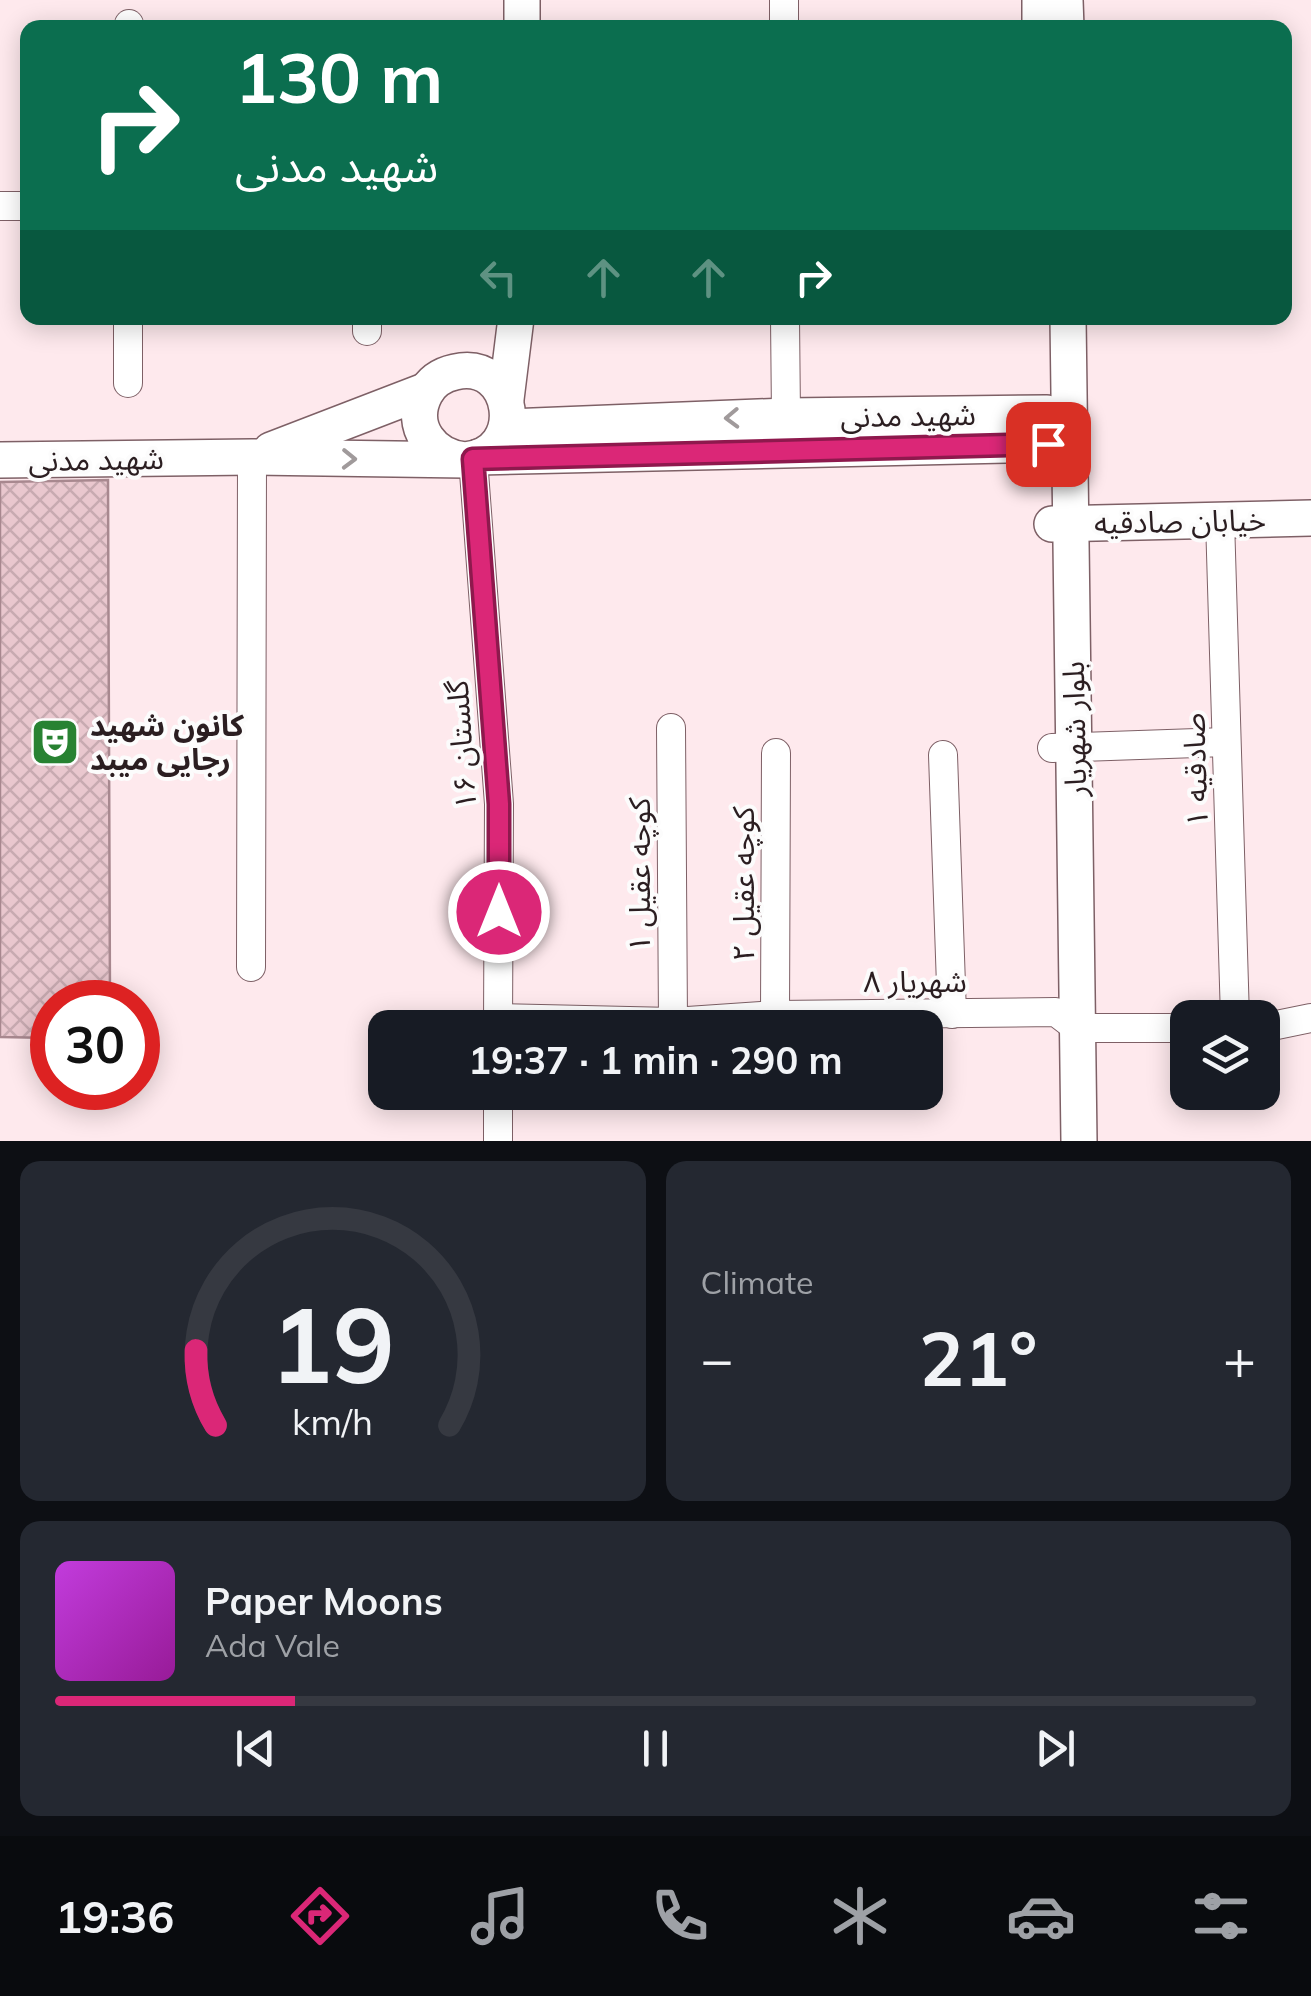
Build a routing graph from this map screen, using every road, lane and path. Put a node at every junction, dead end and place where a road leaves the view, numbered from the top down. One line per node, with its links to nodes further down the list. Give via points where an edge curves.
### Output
1 (128, 325): 8 (street)
2 (500, 325): 7 (street)
3 (515, 325): 10 (street)
4 (785, 325): 11 (street)
5 (1047, 325): 12 (street, بلوار شهریار)
6 (1067, 325): 12 (street, بلوار شهریار)
7 (462, 370): 9 (street); 10 (street, via 489,378)
8 (128, 384)
9 (426, 390): 13 (street, شهید مدنی); 14 (street, via 419,417 428,443 452,458)
10 (506, 413): 11 (street, شهید مدنی, one-way to 10); 14 (street, via 501,440)
11 (786, 416): 12 (street, شهید مدنی)
12 (1055, 429): 14 (street, شهید مدنی); 18 (street, بلوار شهریار)
13 (252, 457): 14 (street, شهید مدنی, one-way to 14); 15 (street, شهید مدنی); 25 (street)
14 (472, 459): 27 (street, گلستان ۱۶, via 499,804)
15 (0, 460)
16 (1311, 518): 17 (street, خیابان صادقیه)
17 (1220, 531): 18 (street, خیابان صادقیه); 19 (street, خیابان صادقیه); 21 (street, صادقیه ۱)
18 (1061, 534): 22 (street, بلوار شهریار)
19 (1311, 540)
20 (671, 728): 28 (street, کوچه عقیل ۱)
21 (1226, 742): 22 (street); 26 (street, صادقیه ۱)
22 (1063, 747): 33 (street, بلوار شهریار)
23 (776, 753): 29 (street, کوچه عقیل ۲)
24 (943, 754): 31 (street)
25 (251, 966)
26 (1235, 1000)
27 (498, 1010)
28 (672, 1010)
29 (775, 1010)
30 (943, 1014): 31 (street, شهریار ۸)
31 (952, 1014): 33 (street, شهریار ۸)
32 (1311, 1018): 34 (street)
33 (1066, 1020): 35 (street, شهریار ۸); 38 (street, بلوار شهریار); 39 (street, بلوار شهریار)
34 (1280, 1024)
35 (1170, 1027)
36 (498, 1110): 37 (street)
37 (498, 1141)
38 (1057, 1141)
39 (1078, 1141)

